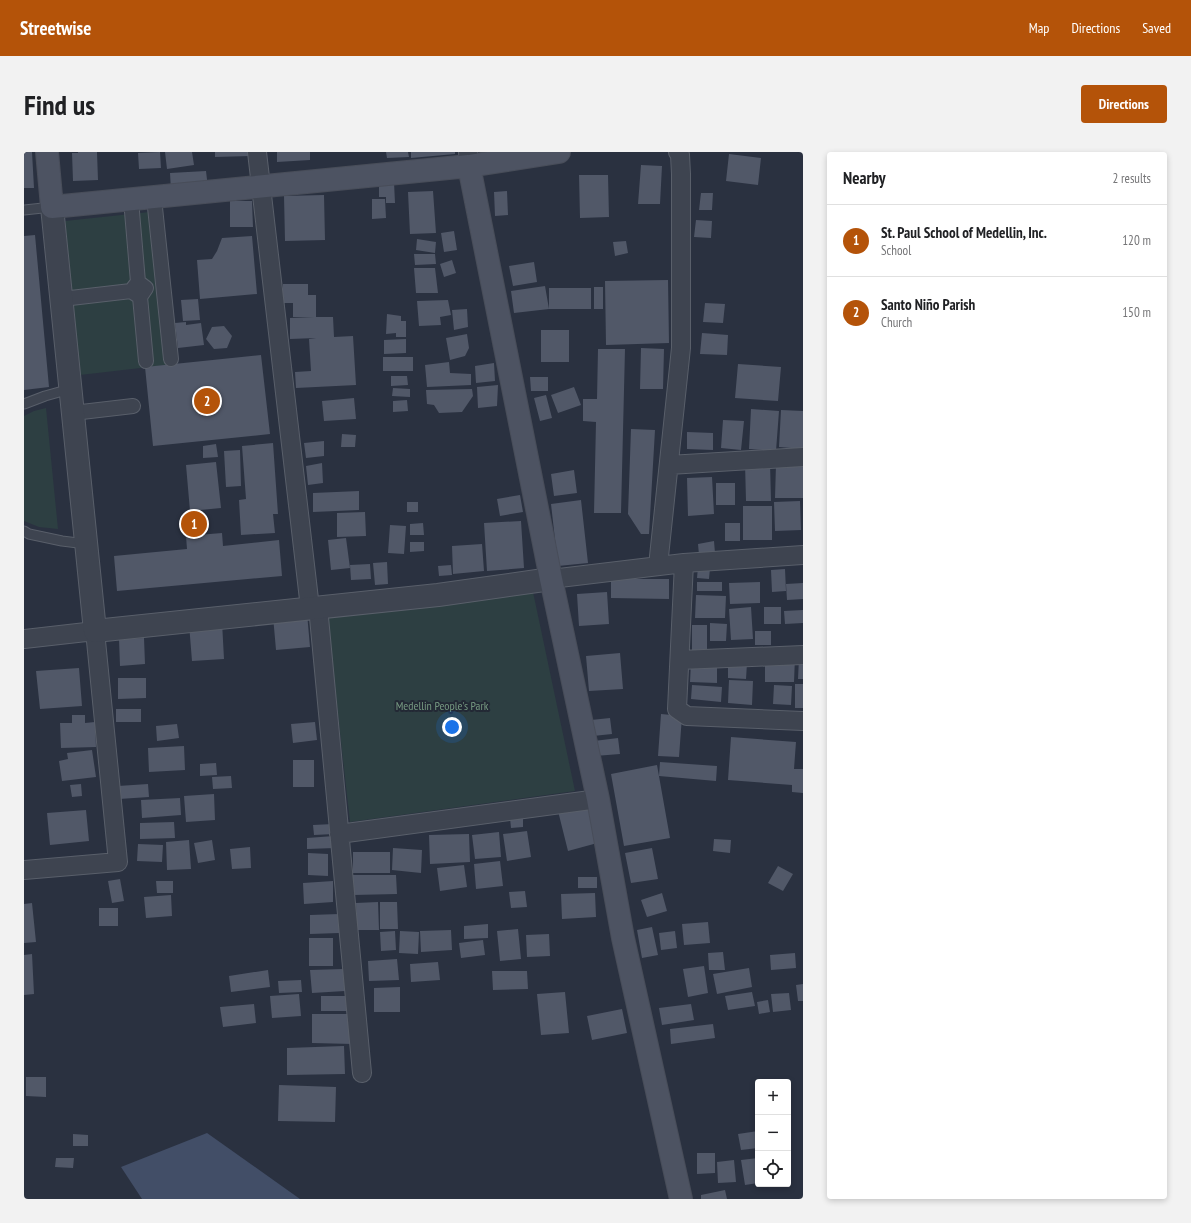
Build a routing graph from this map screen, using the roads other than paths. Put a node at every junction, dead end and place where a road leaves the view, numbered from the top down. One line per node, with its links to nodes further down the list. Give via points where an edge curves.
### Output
1 (47, 152): 9 (main road)
2 (257, 152): 6 (street)
3 (559, 152): 5 (main road)
4 (678, 152): 20 (street, via 681,174 682,348)
5 (468, 159): 6 (main road); 26 (main road)
6 (261, 187): 7 (main road); 27 (street)
7 (154, 198): 8 (main road); 13 (street)
8 (131, 200): 9 (main road); 11 (street)
9 (52, 208): 10 (lane); 12 (street)
10 (24, 210)
11 (136, 290): 12 (street); 14 (street)
12 (62, 299): 15 (street)
13 (171, 359)
14 (146, 361)
15 (70, 389): 16 (lane); 18 (street)
16 (24, 404)
17 (132, 406): 18 (street)
18 (73, 413): 22 (street)
19 (803, 457): 20 (street)
20 (669, 465): 25 (street)
21 (24, 531): 22 (lane)
22 (86, 544): 28 (street)
23 (803, 555): 24 (street)
24 (684, 563): 25 (street); 31 (street)
25 (658, 566): 26 (street)
26 (551, 580): 27 (street); 33 (main road)
27 (314, 608): 28 (street); 34 (street)
28 (95, 631): 29 (street); 35 (street, via 118,862)
29 (24, 639)
30 (803, 655): 31 (street)
31 (680, 660): 32 (street, via 677,709 687,716)
32 (803, 721)
33 (598, 799): 34 (street); 37 (main road, via 623,938)
34 (339, 834): 36 (street)
35 (24, 870)
36 (362, 1073)
37 (681, 1199)

